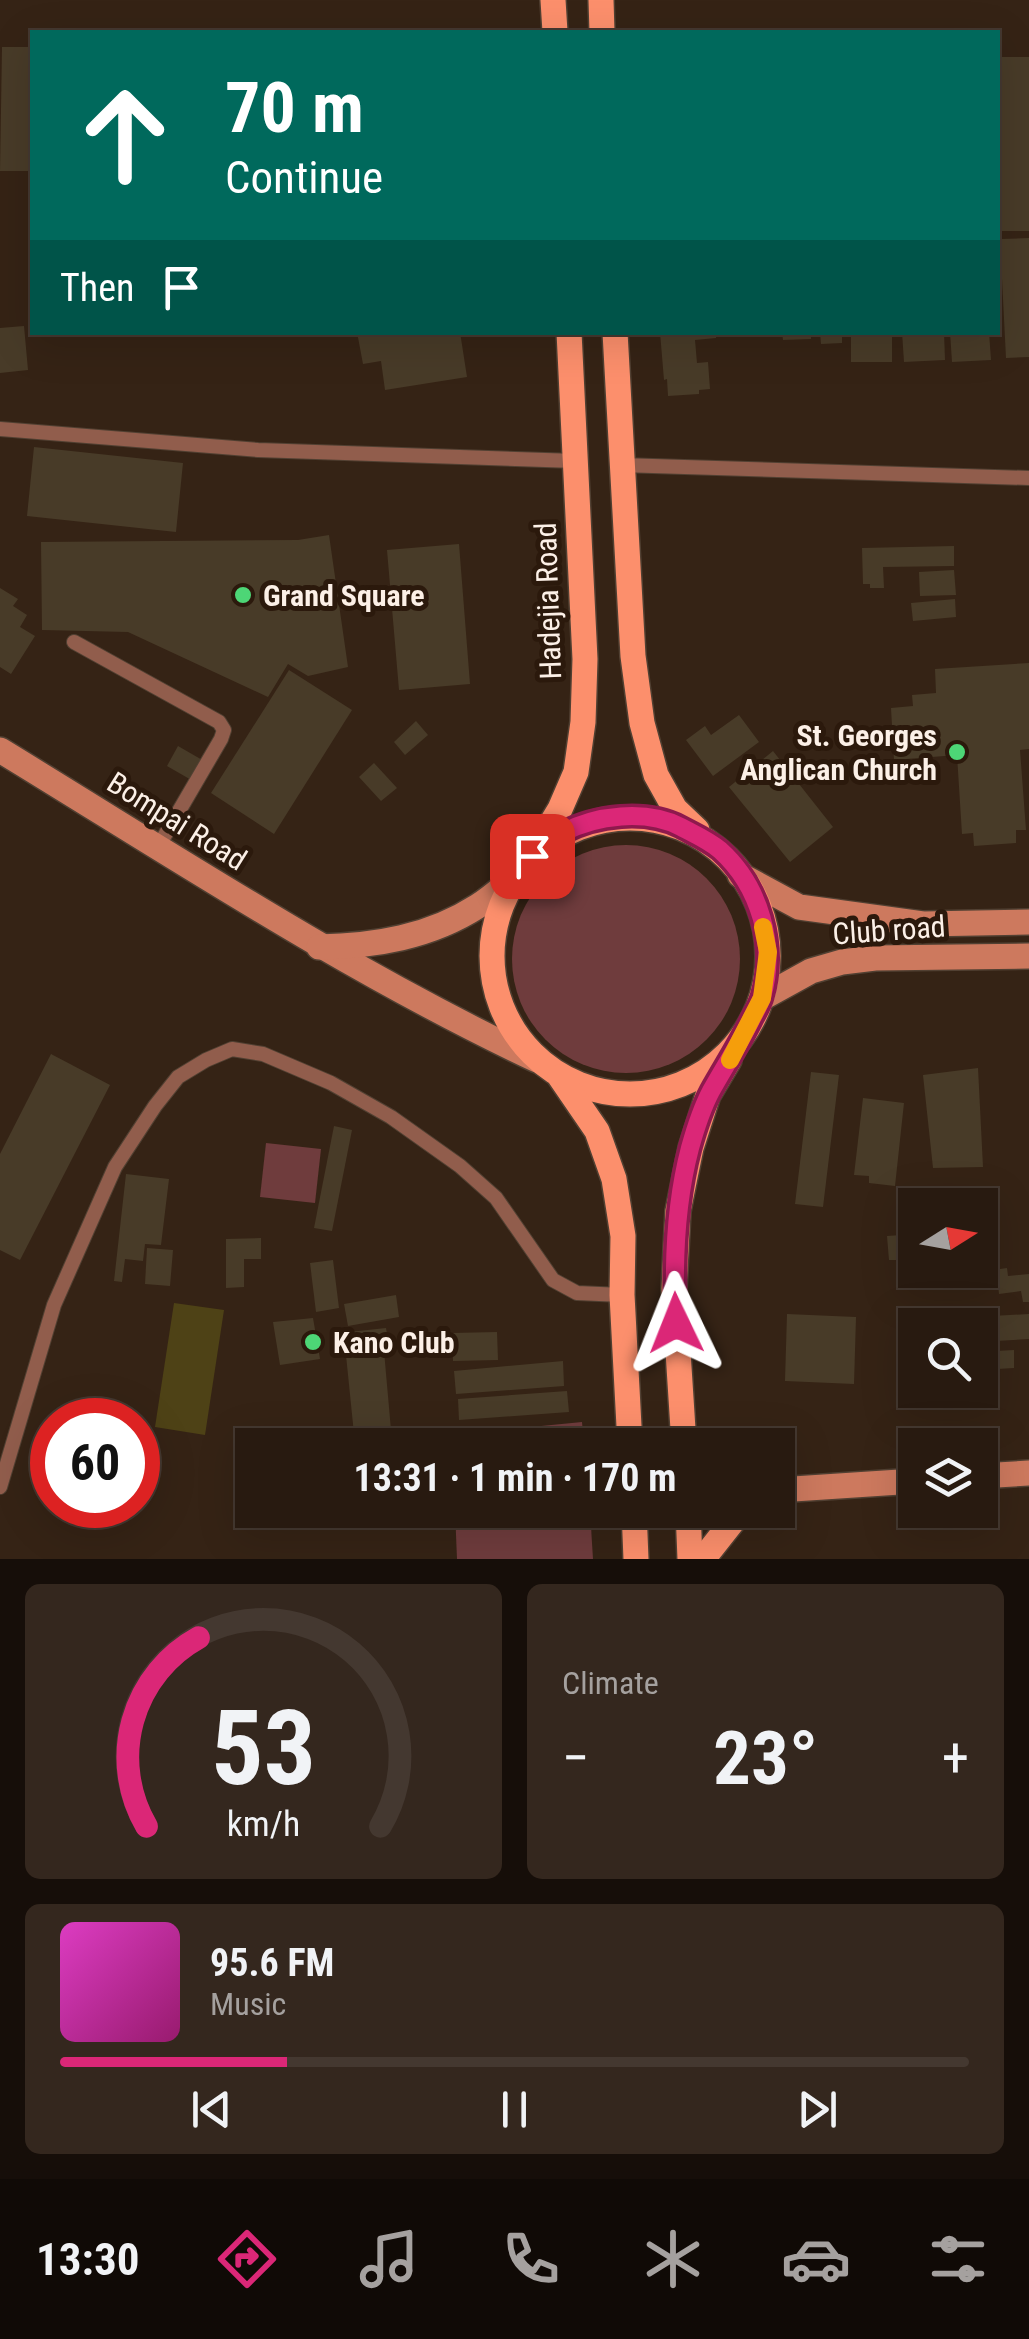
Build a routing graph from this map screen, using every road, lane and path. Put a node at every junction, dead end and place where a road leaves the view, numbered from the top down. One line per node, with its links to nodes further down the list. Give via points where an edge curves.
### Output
1 (553, 0): 3 (main road)
2 (600, 0): 4 (main road)
3 (555, 30)
4 (602, 30)
5 (569, 335): 8 (main road, Hadejia Road)
6 (615, 335): 9 (main road)
7 (0, 429): 8 (lane, via 258,450)
8 (575, 461): 15 (main road, Hadejia Road, via 583,722 576,772)
9 (621, 465): 10 (lane); 13 (main road, via 642,723 656,775 675,809)
10 (1029, 478)
11 (74, 642): 14 (lane, via 224,730)
12 (0, 750): 14 (main road, Bompai Road)
13 (708, 841): 15 (main road, via 636,816 562,833); 16 (main road)
14 (158, 847): 19 (main road, Bompai Road)
15 (532, 856): 17 (main road)
16 (740, 875): 18 (main road, via 799,907 922,924); 21 (main road, via 759,906 768,952)
17 (515, 877): 19 (main road, via 480,905 425,932); 23 (main road, via 494,922 492,973 506,1021)
18 (1029, 922)
19 (319, 947): 23 (main road, Bompai Road)
20 (1029, 956): 21 (main road, Club road, via 842,962)
21 (762, 998): 22 (main road)
22 (742, 1040): 24 (main road, via 689,1081 638,1096 598,1092); 27 (main road, via 708,1096 678,1211 674,1289)
23 (538, 1060): 24 (main road)
24 (560, 1077): 25 (main road, via 598,1131 614,1179 623,1236)
25 (622, 1295): 26 (main road); 31 (lane, via 577,1293 553,1280 496,1198 391,1117 297,1068 232,1049 178,1078 115,1167 54,1305)
26 (629, 1428)
27 (684, 1428)
28 (1029, 1473): 29 (main road)
29 (998, 1475)
30 (898, 1482): 32 (main road)
31 (0, 1487)
32 (795, 1489)
33 (635, 1528): 36 (main road)
34 (689, 1528): 37 (main road)
35 (727, 1528): 38 (main road)
36 (636, 1559)
37 (690, 1559)
38 (702, 1559)

